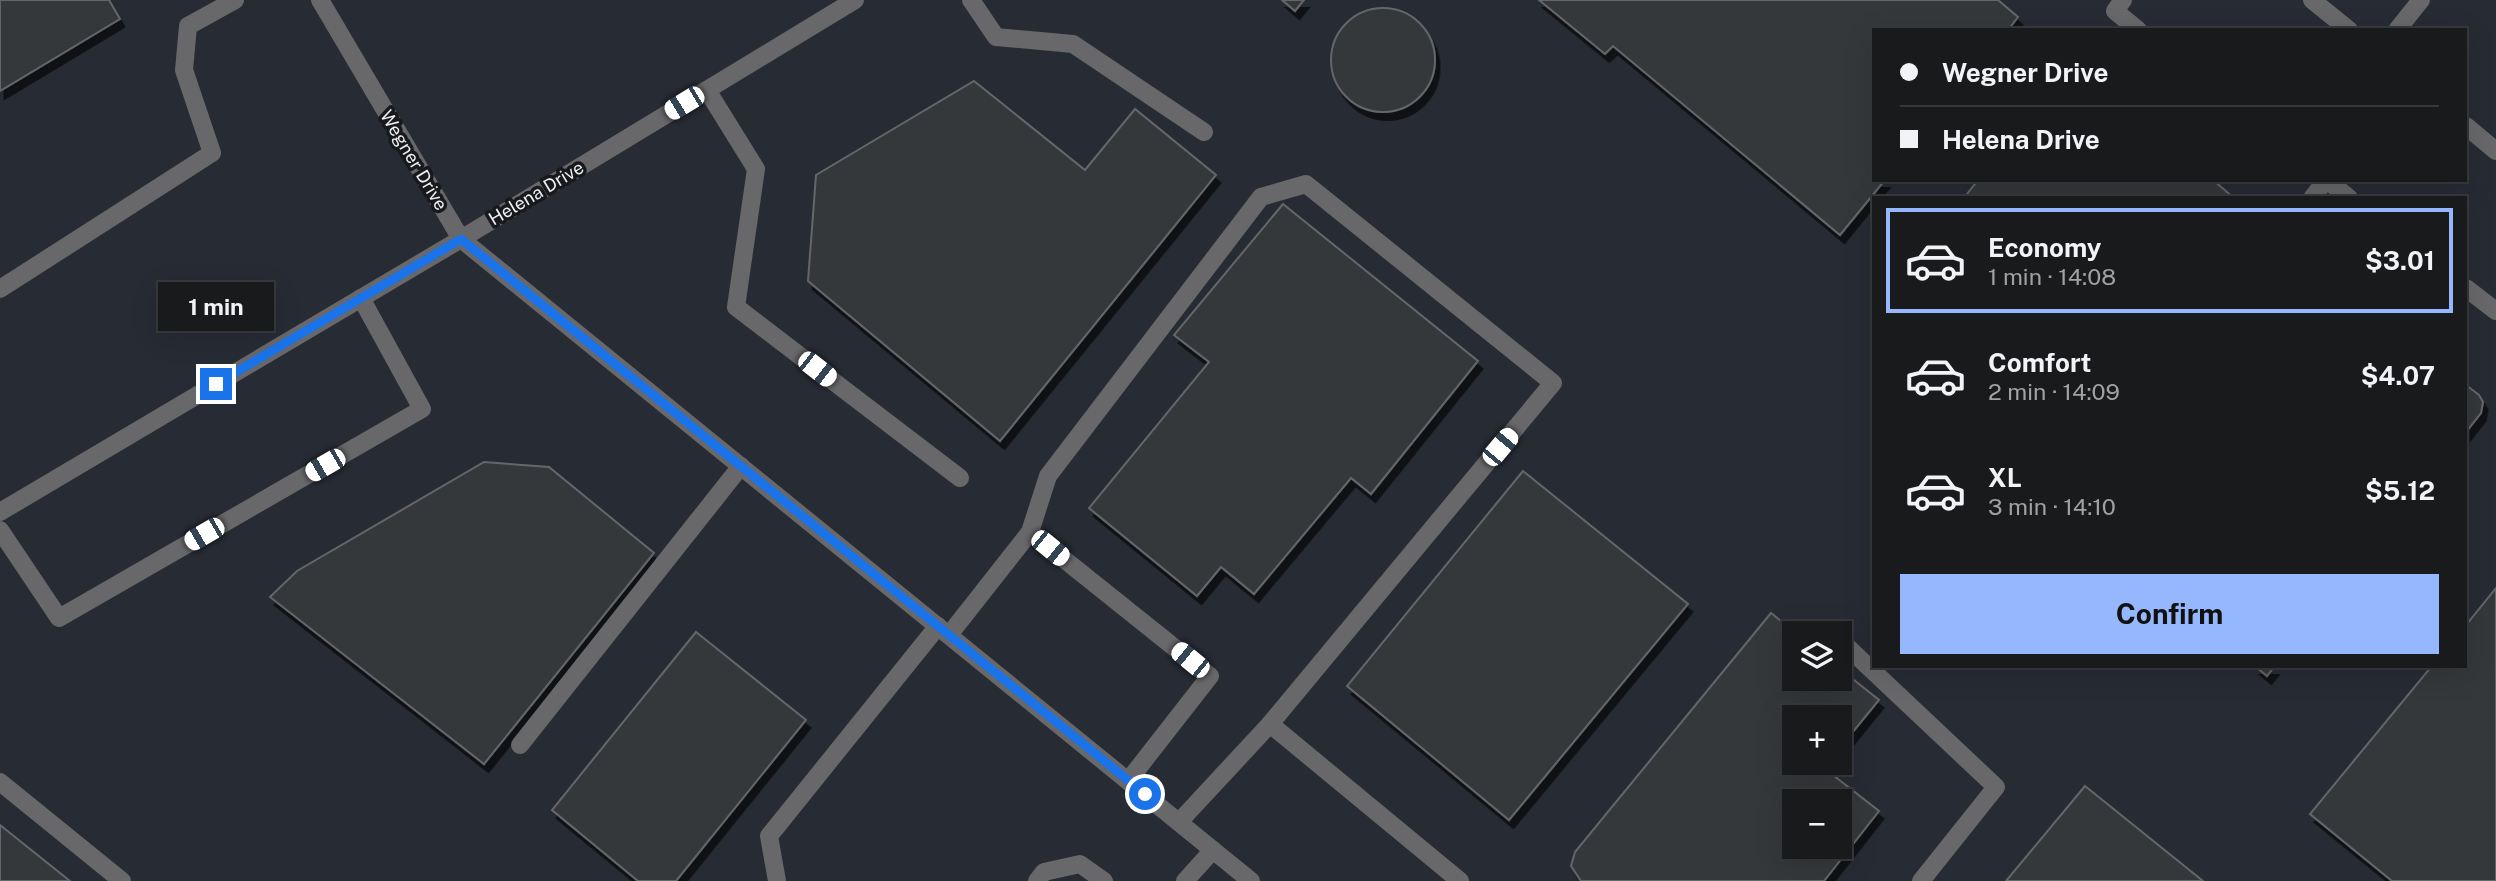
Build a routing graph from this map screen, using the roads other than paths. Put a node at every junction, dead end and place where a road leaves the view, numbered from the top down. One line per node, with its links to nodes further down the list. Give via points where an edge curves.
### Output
1 (234, 0): 20 (street, via 188,26 184,70 212,153)
2 (320, 0): 19 (street, Wegner Drive)
3 (855, 0): 11 (street, Helena Drive)
4 (971, 0): 13 (street, via 996,37 1073,44)
5 (2123, 0): 8 (street, via 2115,11)
6 (2312, 0): 9 (street)
7 (2421, 0): 10 (street)
8 (2136, 28)
9 (2347, 28)
10 (2399, 28)
11 (707, 90): 19 (street, Helena Drive); 25 (street, via 756,169 736,307)
12 (2467, 127): 14 (street)
13 (1204, 132)
14 (2496, 151)
15 (2324, 182): 17 (street)
16 (2329, 182): 18 (street)
17 (2314, 196)
18 (2346, 196)
19 (461, 239): 22 (street, Helena Drive); 24 (street, Wegner Drive)
20 (0, 289)
21 (2467, 289): 23 (street)
22 (361, 298): 26 (street, Helena Drive); 27 (street, via 422,409 59,618)
23 (2496, 312)
24 (741, 466): 29 (street, Wegner Drive); 32 (street)
25 (960, 478)
26 (0, 512)
27 (0, 530)
28 (1030, 531): 29 (street); 31 (street, via 1048,476 1261,197 1306,184 1553,383); 33 (street, via 1210,676)
29 (944, 631): 33 (street, Wegner Drive); 39 (street, via 769,836)
30 (1852, 651): 44 (street, via 1996,787)
31 (1270, 724): 35 (street); 37 (street)
32 (520, 745)
33 (1128, 781): 35 (street, Wegner Drive)
34 (0, 782): 38 (street)
35 (1179, 822): 36 (street, Wegner Drive)
36 (1213, 850): 42 (street); 43 (street, Wegner Drive)
37 (1448, 877)
38 (122, 881)
39 (777, 881)
40 (1037, 881): 41 (street, via 1044,872 1080,864)
41 (1104, 881)
42 (1185, 881)
43 (1251, 881)
44 (1921, 881)

